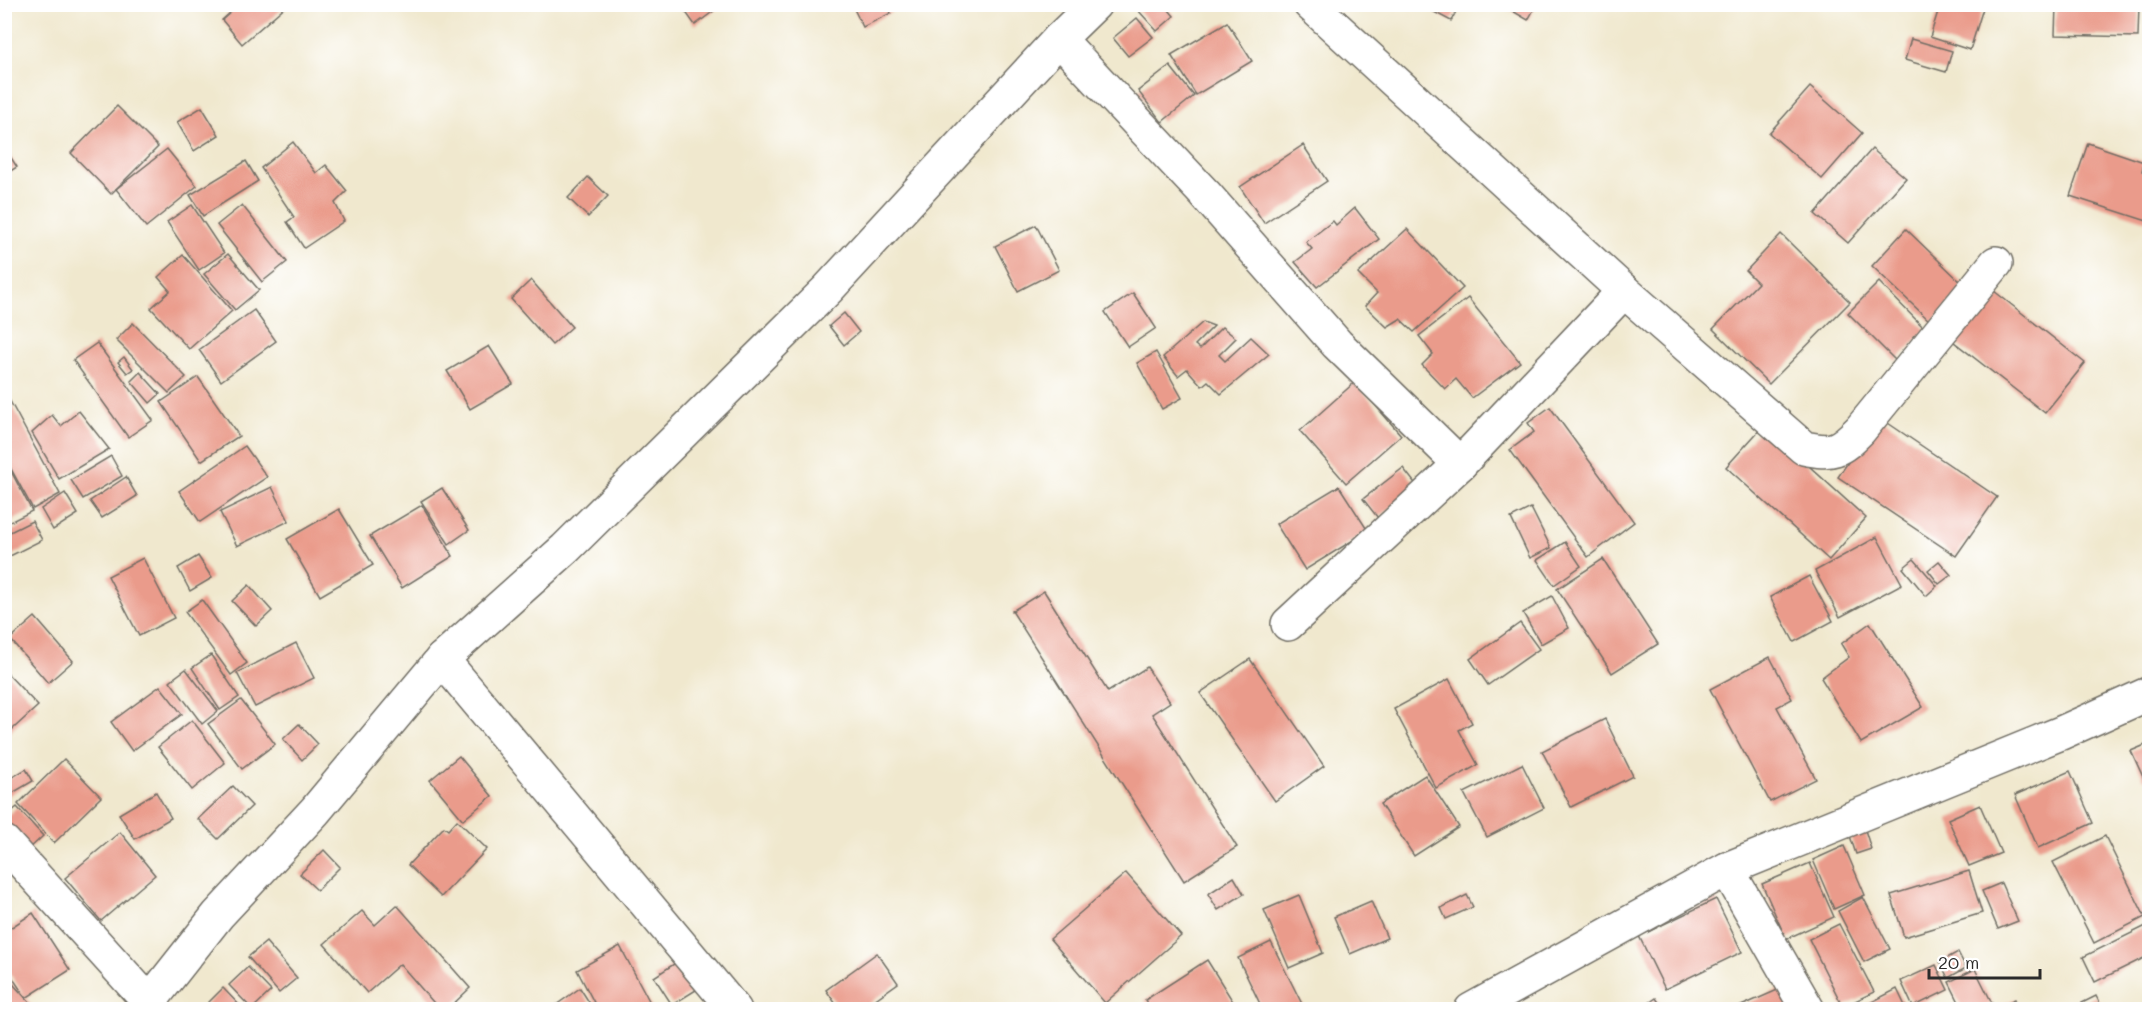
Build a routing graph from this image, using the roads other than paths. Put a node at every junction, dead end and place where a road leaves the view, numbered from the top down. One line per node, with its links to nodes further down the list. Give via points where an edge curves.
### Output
1 (1095, 4): 3 (street)
2 (1310, 4): 5 (street)
3 (1059, 39): 6 (street, via 1205,194 1337,344); 8 (street, via 828,289 565,549)
4 (1996, 263): 5 (street, via 1860,430 1844,446 1823,452 1804,448)
5 (1624, 291): 6 (street)
6 (1460, 464): 7 (street)
7 (1288, 624)
8 (442, 658): 12 (street, via 315,811 218,915); 13 (street)
9 (2150, 693): 11 (street)
10 (4, 842): 12 (street)
11 (1727, 869): 14 (street); 15 (street)
12 (146, 1006)
13 (735, 1010)
14 (1471, 1010)
15 (1808, 1010)

